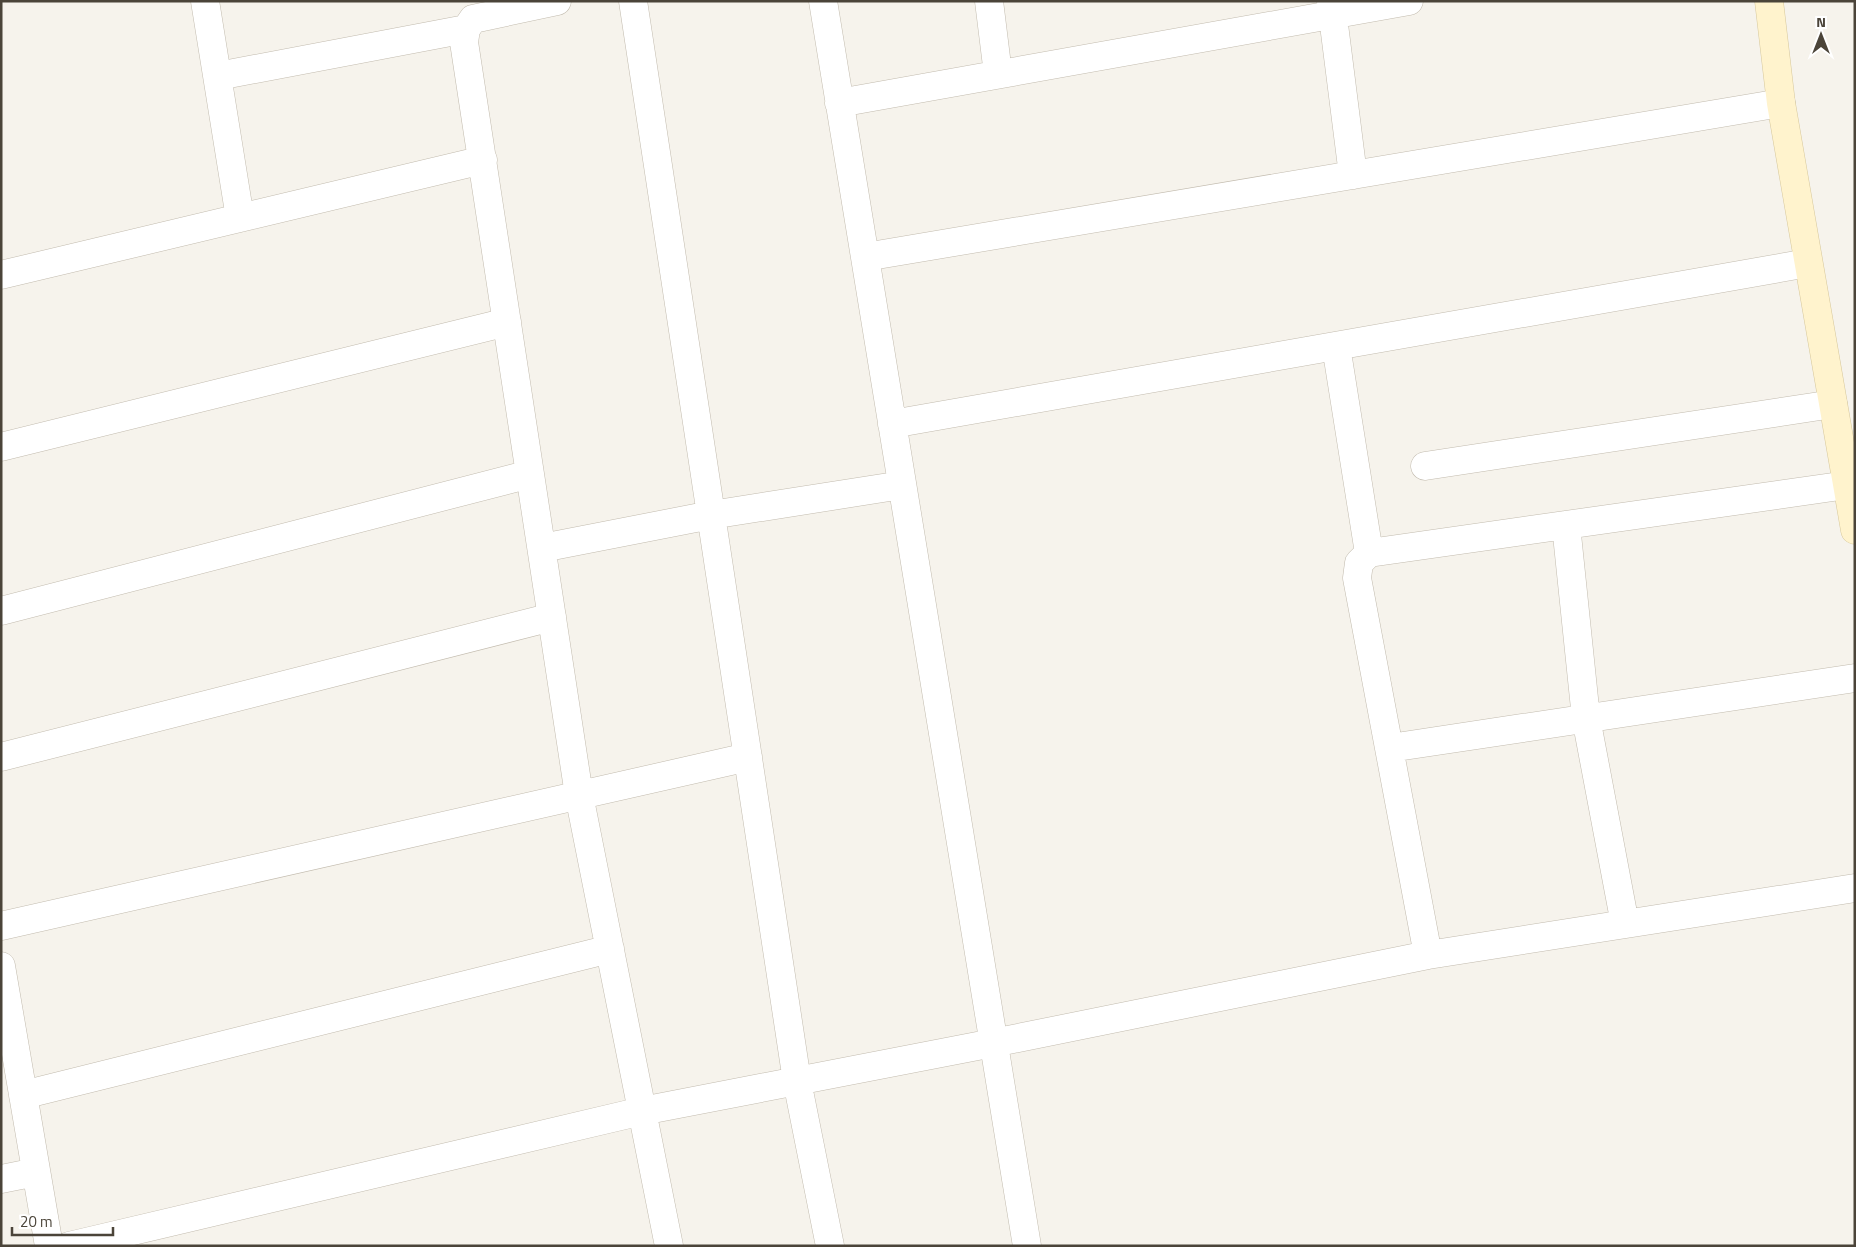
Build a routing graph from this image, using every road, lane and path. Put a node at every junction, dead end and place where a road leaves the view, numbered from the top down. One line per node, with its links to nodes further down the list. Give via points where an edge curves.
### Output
1 (205, 1): 11 (street)
2 (557, 1): 9 (street, via 473,19)
3 (633, 1): 30 (street)
4 (823, 1): 12 (street)
5 (989, 1): 10 (street)
6 (1409, 1): 8 (street)
7 (1769, 1): 13 (street)
8 (1332, 8): 10 (street); 15 (street)
9 (466, 29): 11 (street); 14 (street, via 464,42)
10 (998, 74): 12 (street)
11 (218, 76): 16 (street)
12 (839, 103): 17 (street)
13 (1781, 103): 15 (street); 18 (street)
14 (483, 160): 16 (street); 20 (street)
15 (1353, 175): 17 (street)
16 (240, 218): 19 (street)
17 (865, 257): 23 (street)
18 (1808, 263): 21 (street); 22 (street)
19 (1, 275)
20 (507, 322): 24 (street); 27 (street)
21 (1336, 346): 23 (street); 34 (street)
22 (1833, 404): 25 (street); 26 (street)
23 (892, 424): 28 (street)
24 (1, 446)
25 (1848, 448): 29 (street)
26 (1425, 466)
27 (530, 474): 33 (street); 35 (street)
28 (902, 485): 30 (street); 49 (street)
29 (1847, 485): 31 (street); 32 (street)
30 (711, 515): 33 (street); 41 (street)
31 (1566, 525): 34 (street); 38 (street)
32 (1855, 530)
33 (542, 548): 36 (street)
34 (1369, 553): 39 (street, via 1359,563 1357,578)
35 (1, 611)
36 (552, 617): 40 (street); 42 (street)
37 (1855, 678): 38 (street)
38 (1586, 718): 39 (street); 44 (street)
39 (1390, 748): 47 (street)
40 (1, 756)
41 (748, 757): 42 (street); 51 (street)
42 (579, 795): 45 (street); 46 (street)
43 (1855, 888): 44 (street)
44 (1625, 924): 47 (street)
45 (1, 926)
46 (610, 949): 50 (street); 52 (street)
47 (1428, 955): 49 (street)
48 (1, 966): 50 (street)
49 (994, 1043): 51 (street); 59 (street)
50 (14, 1080): 53 (street)
51 (797, 1081): 52 (street); 58 (street)
52 (642, 1111): 56 (street); 57 (street)
53 (36, 1172): 54 (street); 55 (street)
54 (1, 1179)
55 (49, 1246)
56 (69, 1246)
57 (669, 1246)
58 (830, 1246)
59 (1027, 1246)

